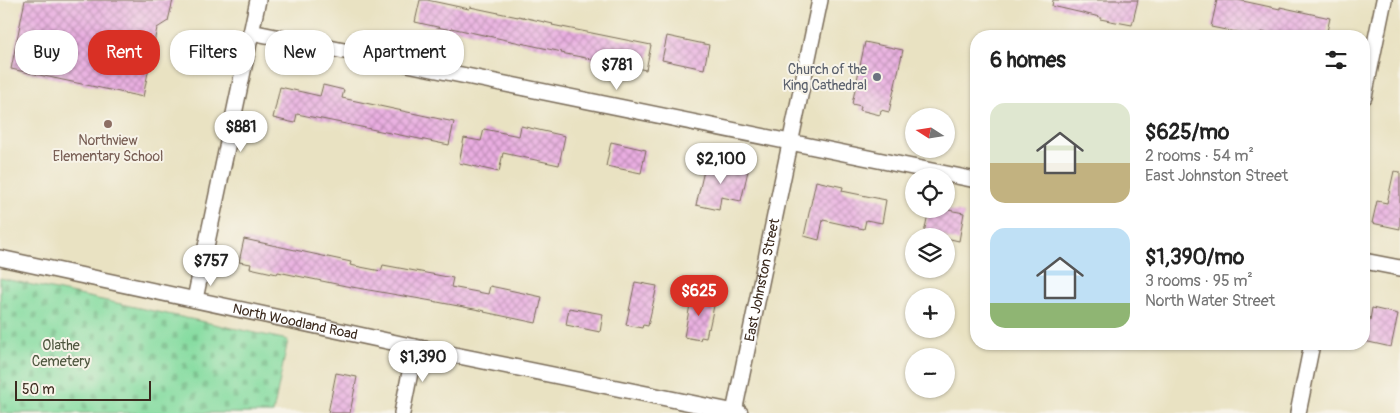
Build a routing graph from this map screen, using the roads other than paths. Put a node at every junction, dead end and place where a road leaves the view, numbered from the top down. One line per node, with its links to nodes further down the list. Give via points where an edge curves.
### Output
1 (258, 0): 4 (street)
2 (820, 0): 8 (street, East Johnston Street)
3 (1384, 0): 6 (street)
4 (251, 30)
5 (255, 33): 8 (street)
6 (1370, 68)
7 (242, 75): 13 (street)
8 (790, 142): 9 (street); 16 (street, East Johnston Street)
9 (970, 179)
10 (0, 258): 13 (street, North Woodland Road)
11 (1370, 262): 12 (street)
12 (1400, 268)
13 (195, 299): 14 (street, North Woodland Road)
14 (415, 347): 16 (street, North Woodland Road); 17 (street)
15 (1311, 350): 18 (street)
16 (737, 412)
17 (402, 413)
18 (1298, 413)

